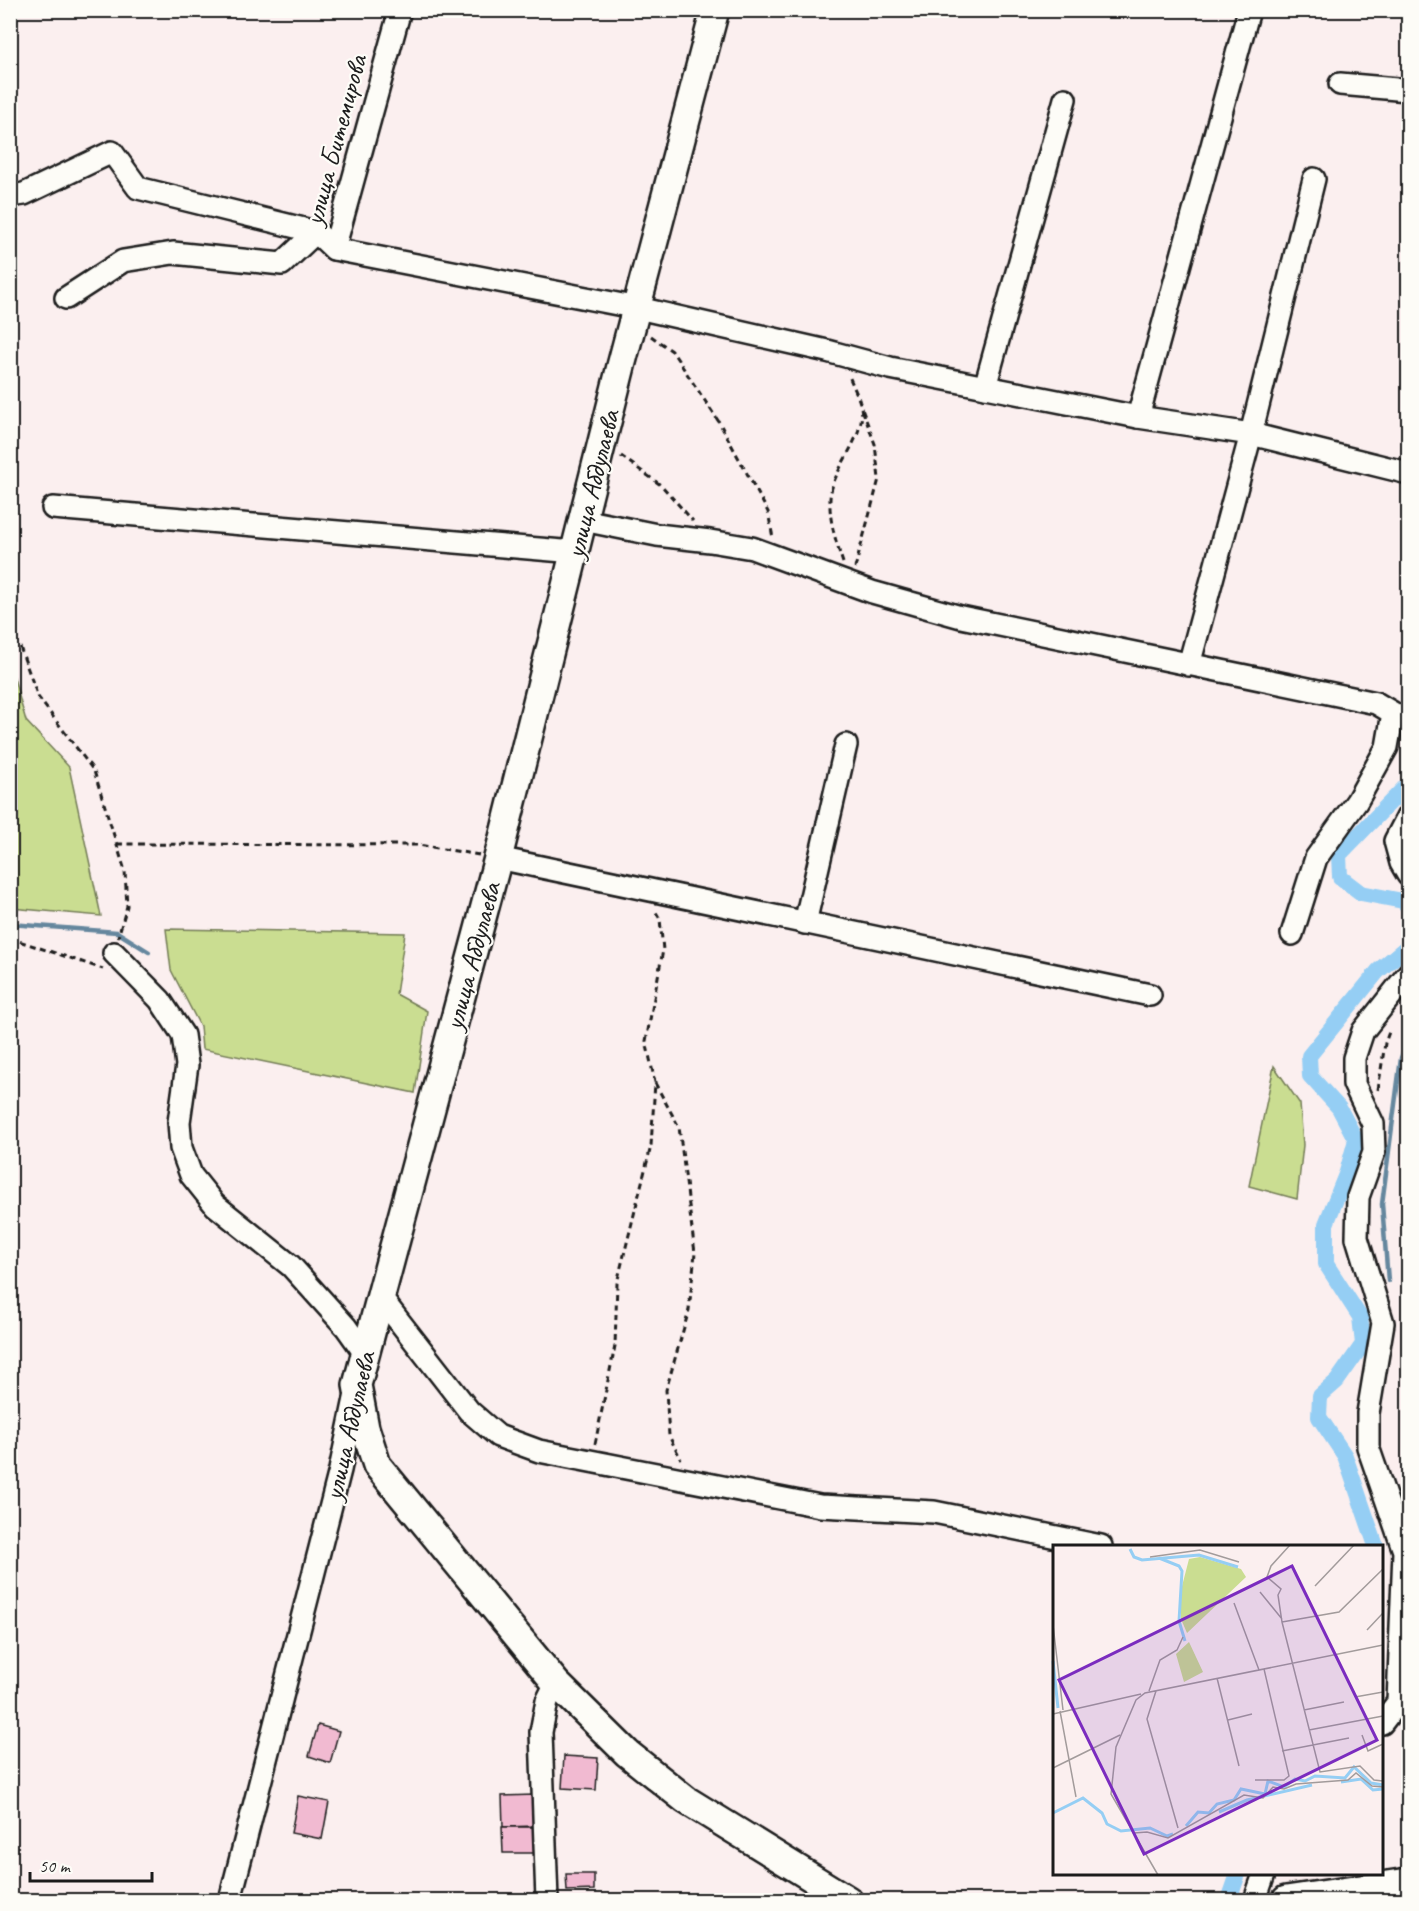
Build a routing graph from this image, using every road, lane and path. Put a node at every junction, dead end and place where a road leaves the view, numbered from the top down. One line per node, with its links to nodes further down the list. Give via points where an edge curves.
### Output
1 (400, 10): 10 (street, улица Битемирова)
2 (715, 10): 12 (main road, улица Абдулаева)
3 (1249, 10): 16 (street)
4 (1340, 84): 5 (street)
5 (1408, 90)
6 (1065, 99): 14 (street)
7 (1314, 179): 17 (street)
8 (10, 196): 9 (street, via 24,194 112,152 138,188)
9 (316, 232): 10 (street); 11 (street, via 282,264 173,253 123,261)
10 (334, 249): 12 (street)
11 (66, 298)
12 (636, 315): 13 (street); 18 (main road, улица Абдулаева); 24 (path, via 672,351 719,423 768,512)
13 (840, 355): 14 (street); 15 (path)
14 (985, 387): 16 (street)
15 (862, 408): 25 (path, via 875,444 879,478); 25 (path, via 857,436 830,497 832,529)
16 (1138, 417): 17 (street)
17 (1251, 434): 19 (street); 27 (street)
18 (602, 442): 21 (main road, улица Абдулаева); 22 (path, via 662,486)
19 (1408, 473)
20 (53, 508): 23 (street)
21 (583, 520): 22 (street); 23 (main road, улица Абдулаева)
22 (710, 541): 24 (street)
23 (575, 552): 31 (main road, улица Абдулаева)
24 (777, 557): 25 (street)
25 (851, 584): 27 (street, via 961,617)
26 (20, 647): 30 (path, via 38,697 94,771)
27 (1189, 665): 35 (street, via 1376,703 1393,713 1387,747 1357,801 1316,858)
28 (846, 745): 34 (street)
29 (1408, 816): 32 (street, via 1395,842)
30 (117, 844): 31 (path, via 419,845); 37 (path, via 125,871 127,906)
31 (498, 858): 33 (street); 43 (main road, улица Абдулаева)
32 (1408, 875)
33 (641, 888): 34 (street); 41 (path, via 660,919 663,950 646,1041)
34 (805, 923): 39 (street)
35 (1292, 934)
36 (10, 938): 37 (path)
37 (111, 962): 44 (street, via 160,1000 183,1035 187,1065 179,1122 181,1148 191,1175 215,1205 291,1266)
38 (1408, 974): 42 (street, via 1363,1031 1354,1058 1354,1084)
39 (1150, 995)
40 (1393, 1021): 42 (path, via 1385,1043)
41 (655, 1082): 46 (path, via 651,1146 617,1282 615,1346); 47 (path, via 679,1127 695,1253 689,1310 666,1390 669,1436)
42 (1372, 1124): 50 (street, via 1374,1152 1358,1197 1357,1238 1383,1323 1368,1413 1368,1447 1404,1551 1398,1702)
43 (381, 1298): 44 (main road, улица Абдулаева); 46 (street, via 469,1411 498,1436 539,1451)
44 (366, 1355): 45 (main road, улица Абдулаева)
45 (357, 1385): 49 (main road, via 377,1465); 53 (street, улица Абдулаева, via 340,1470)
46 (592, 1460): 47 (street)
47 (691, 1480): 48 (street, via 820,1506 934,1512)
48 (1096, 1545)
49 (556, 1683): 54 (street, via 547,1701 541,1732); 55 (main road, via 627,1753 686,1800)
50 (1383, 1722)
51 (1264, 1875): 56 (street)
52 (1408, 1882): 57 (main road)
53 (230, 1900)
54 (547, 1900)
55 (848, 1900)
56 (1255, 1900)
57 (1286, 1900)

